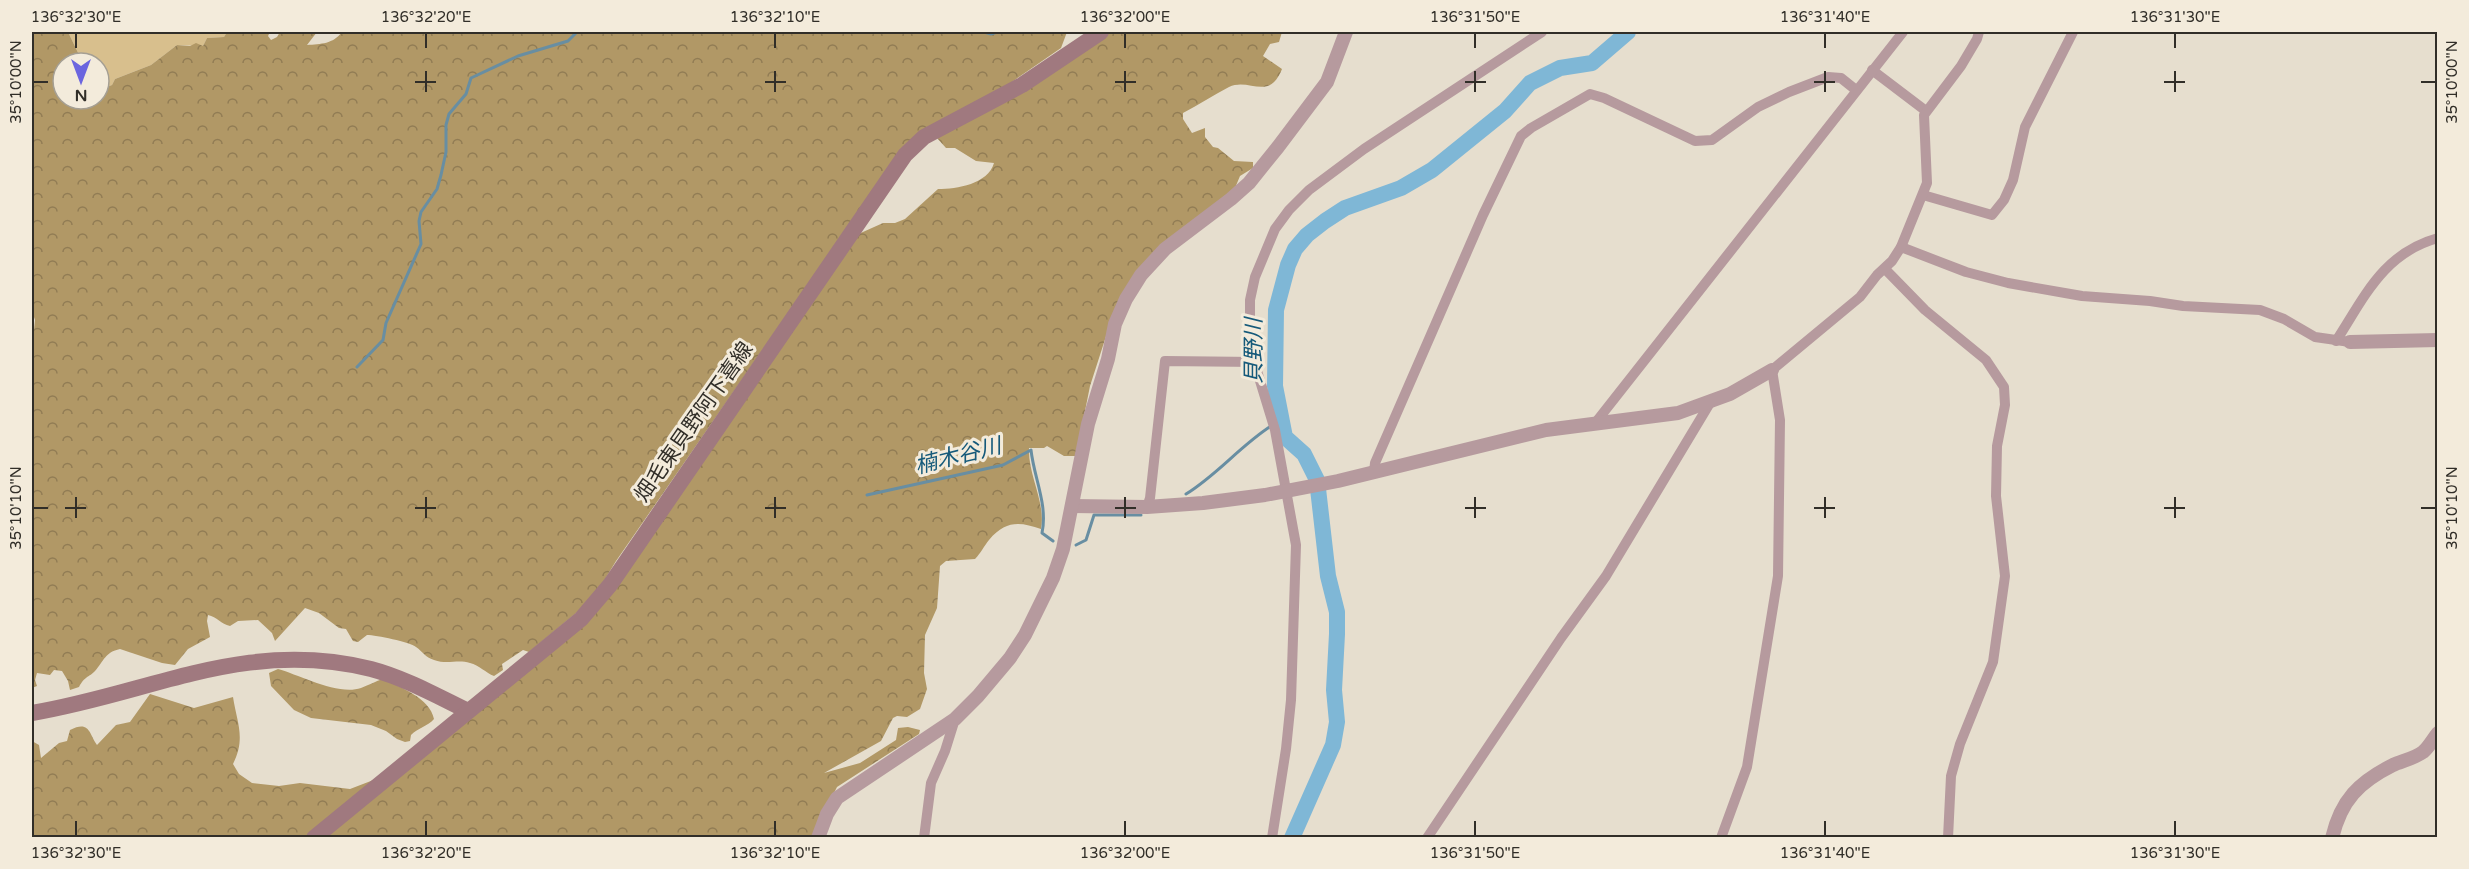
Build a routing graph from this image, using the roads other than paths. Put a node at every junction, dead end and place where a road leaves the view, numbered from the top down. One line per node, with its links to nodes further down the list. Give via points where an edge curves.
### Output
1 (1101, 32): 25 (main road, 畑毛東貝野阿下喜線, via 1022,85 924,137 905,155 610,585 581,619)
2 (1346, 32): 23 (street, via 1328,82 1270,156 1231,199 1165,249 1126,298 1115,324 1088,424)
3 (1542, 32): 17 (street, via 1364,149 1289,210 1275,229 1250,300 1250,348)
4 (1903, 32): 7 (street)
5 (1979, 32): 9 (street, via 1961,66)
6 (2073, 32): 10 (street, via 2025,127 2013,180 1992,215)
7 (1872, 70): 8 (street); 9 (street)
8 (1856, 90): 20 (street); 21 (street, via 1841,78 1828,77 1758,107 1712,140 1695,141 1590,94 1531,128 1521,136 1483,215)
9 (1926, 111): 10 (street, via 1927,183)
10 (1923, 195): 12 (street)
11 (2438, 238): 15 (street, via 2413,248 2379,275)
12 (1901, 248): 13 (street); 15 (street, via 1966,272 2050,291 2267,312 2315,337)
13 (1885, 269): 18 (street, via 1860,297); 35 (street, via 1925,310 1986,360 2004,387 1996,496 2005,576 1993,662 1951,776)
14 (2438, 340): 16 (street)
15 (2336, 341): 16 (street)
16 (2350, 342)
17 (1256, 362): 22 (street); 24 (street, via 1165,361)
18 (1772, 370): 19 (street); 34 (street, via 1780,420 1778,576 1747,767)
19 (1710, 403): 20 (street, via 1678,413); 33 (street, via 1606,576)
20 (1596, 422): 21 (street, via 1546,430)
21 (1374, 472): 22 (street)
22 (1287, 490): 24 (street); 32 (street, via 1296,545 1292,683)
23 (1072, 506): 24 (street); 27 (street, via 1053,578 1025,635 990,682)
24 (1147, 507)
25 (468, 711): 26 (main road, via 373,669 272,659 204,669); 29 (main road, 畑毛東貝野阿下喜線)
26 (32, 713)
27 (955, 719): 30 (street, via 837,798); 31 (street, via 931,783)
28 (2438, 734): 36 (street, via 2423,752 2362,784 2347,799)
29 (314, 837)
30 (818, 837)
31 (924, 837)
32 (1272, 837)
33 (1427, 837)
34 (1721, 837)
35 (1948, 837)
36 (2332, 837)

